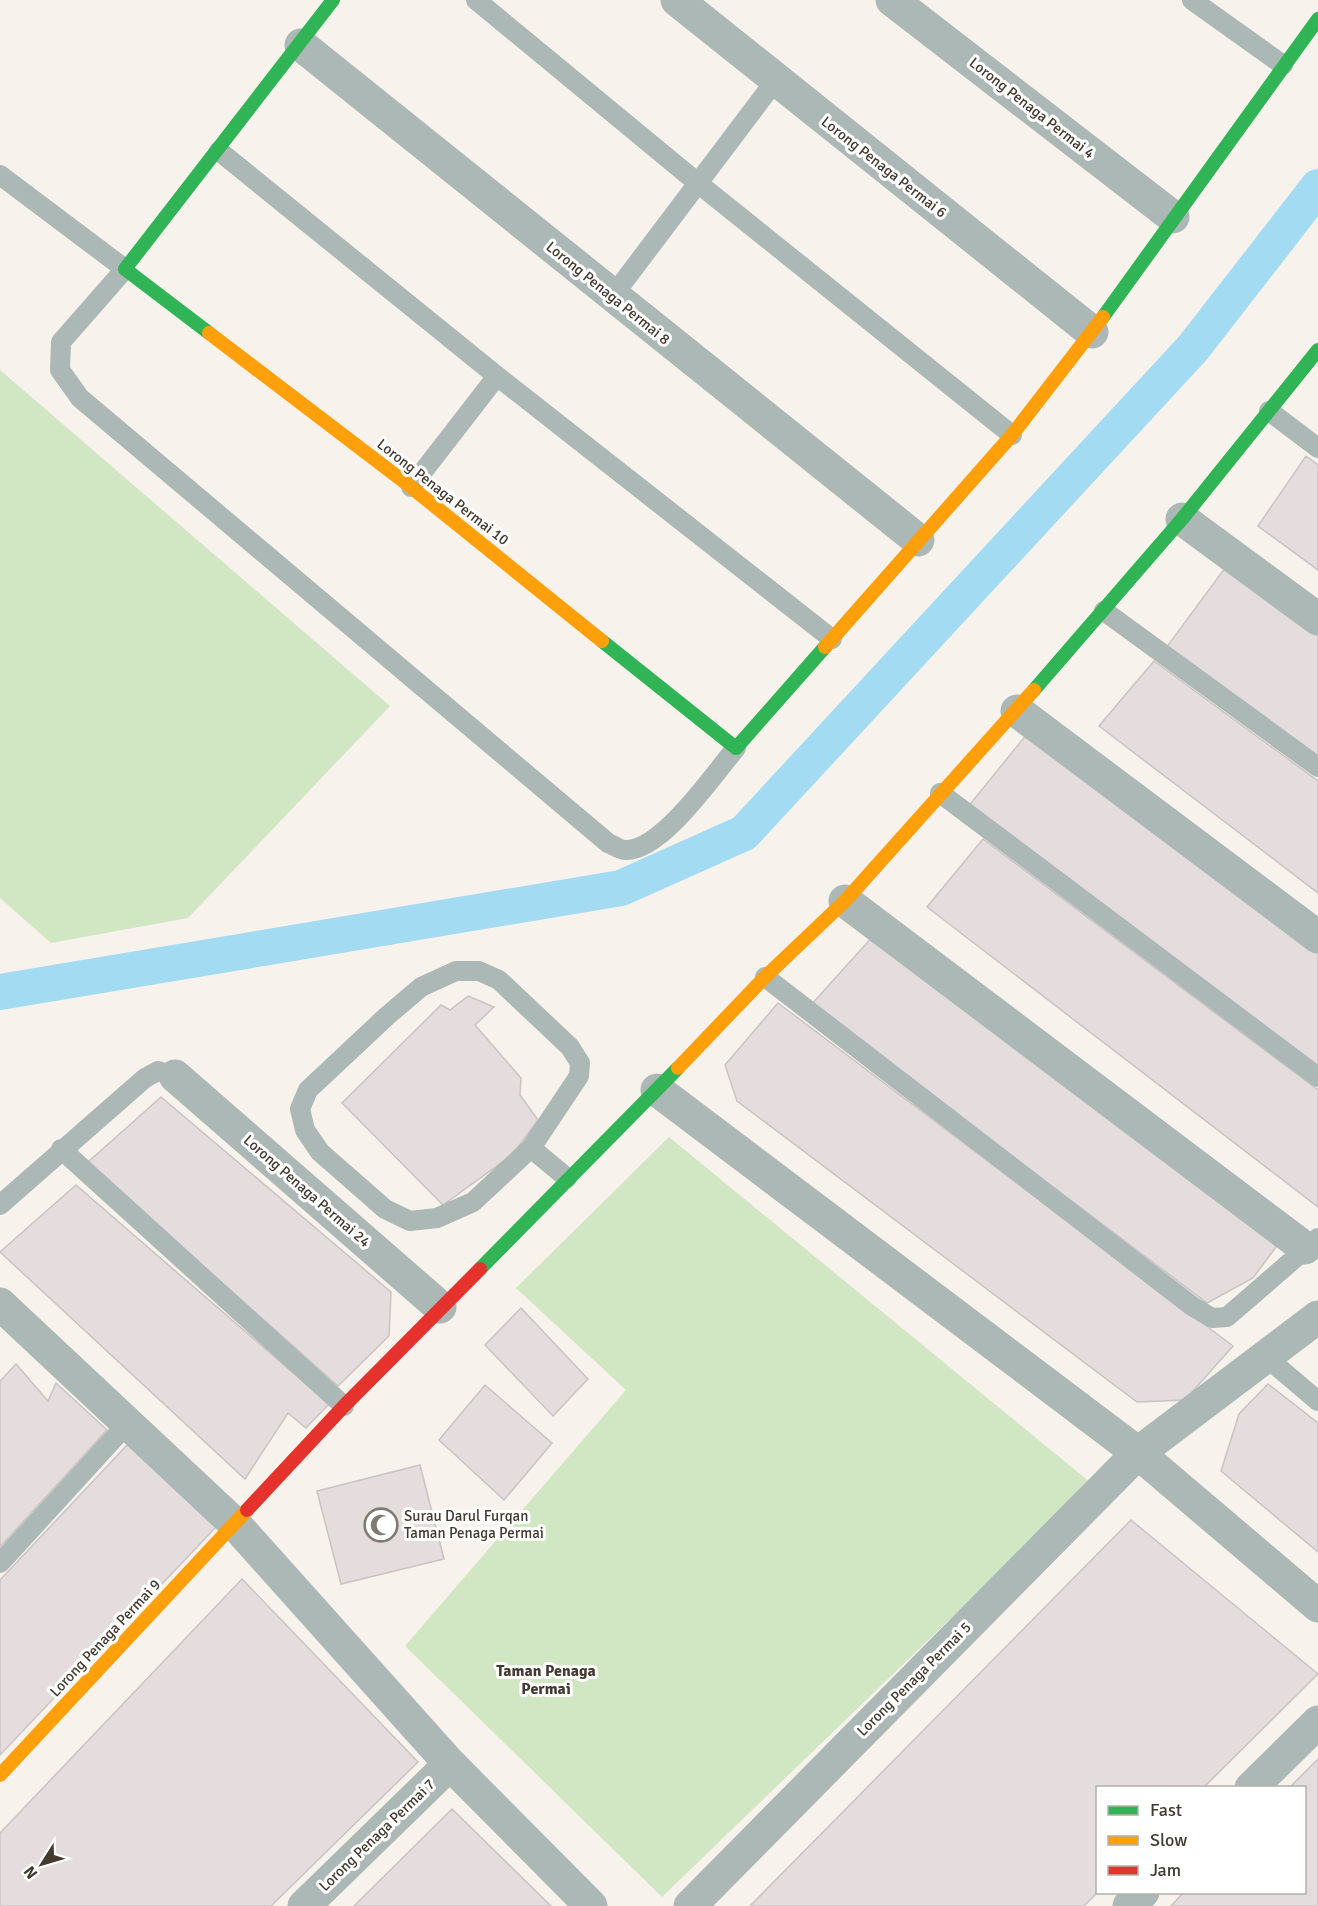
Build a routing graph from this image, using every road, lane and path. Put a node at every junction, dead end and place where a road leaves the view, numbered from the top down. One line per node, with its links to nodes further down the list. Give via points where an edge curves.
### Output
1 (333, 0): 7 (street)
2 (476, 0): 12 (lane)
3 (677, 0): 9 (street, Lorong Penaga Permai 6)
4 (892, 0): 13 (street, Lorong Penaga Permai 4)
5 (1192, 0): 8 (lane)
6 (1318, 19): 8 (street)
7 (301, 45): 10 (street); 15 (street, Lorong Penaga Permai 8)
8 (1283, 65): 13 (street)
9 (775, 81): 12 (lane); 16 (street, Lorong Penaga Permai 6)
10 (219, 151): 14 (street); 18 (lane)
11 (0, 175): 14 (lane)
12 (699, 184): 15 (lane); 20 (lane)
13 (1173, 217): 16 (street)
14 (125, 269): 22 (street, Lorong Penaga Permai 10); 29 (lane, via 61,342 60,370 80,398 608,843 625,850 646,845 666,829)
15 (612, 297): 24 (street, Lorong Penaga Permai 8)
16 (1092, 332): 20 (street)
17 (1318, 350): 19 (street, Lorong Penaga Permai 9)
18 (497, 376): 22 (lane); 27 (lane)
19 (1269, 411): 21 (lane); 23 (street, Lorong Penaga Permai 9)
20 (1012, 435): 24 (street)
21 (1318, 448)
22 (411, 487): 29 (street, Lorong Penaga Permai 10)
23 (1182, 519): 25 (street, Lorong Penaga Permai 9); 26 (street)
24 (918, 540): 27 (street)
25 (1104, 611): 28 (street, Lorong Penaga Permai 9); 30 (lane)
26 (1318, 619)
27 (832, 639): 29 (street)
28 (1017, 711): 31 (street, Lorong Penaga Permai 9); 33 (street)
29 (736, 748)
30 (1318, 767)
31 (940, 793): 32 (street, Lorong Penaga Permai 9); 36 (lane)
32 (845, 901): 34 (street, Lorong Penaga Permai 9); 42 (street)
33 (1318, 937)
34 (765, 977): 37 (street, Lorong Penaga Permai 9); 42 (lane, via 1212,1318 1227,1317)
35 (175, 1076): 39 (lane, via 158,1071 145,1078); 43 (street, Lorong Penaga Permai 24)
36 (1318, 1077)
37 (657, 1090): 40 (street, Lorong Penaga Permai 9); 50 (street)
38 (531, 1148): 38 (lane, via 473,1202 438,1218 410,1221 385,1209 320,1152 305,1130 300,1108 308,1090 421,987 456,971 479,971 499,980 570,1047 580,1063 579,1076); 40 (lane)
39 (61, 1149): 41 (lane); 48 (lane)
40 (567, 1178): 43 (street, Lorong Penaga Permai 9)
41 (0, 1205)
42 (1312, 1243)
43 (440, 1307): 48 (street, Lorong Penaga Permai 9)
44 (3, 1313): 49 (street)
45 (1318, 1317): 46 (street, Lorong Penaga Permai 5)
46 (1266, 1357): 47 (lane); 50 (street, Lorong Penaga Permai 5)
47 (1318, 1401)
48 (344, 1406): 51 (street, Lorong Penaga Permai 9)
49 (128, 1423): 51 (street); 52 (lane)
50 (1138, 1453): 53 (street); 61 (street, Lorong Penaga Permai 5)
51 (235, 1524): 55 (street); 56 (street, Lorong Penaga Permai 9)
52 (0, 1563)
53 (1318, 1606)
54 (1318, 1722): 57 (street)
55 (450, 1764): 59 (street, Lorong Penaga Permai 7); 60 (street)
56 (0, 1775)
57 (1253, 1786)
58 (1142, 1894): 62 (street)
59 (304, 1906)
60 (591, 1906)
61 (690, 1906)
62 (1129, 1906)

